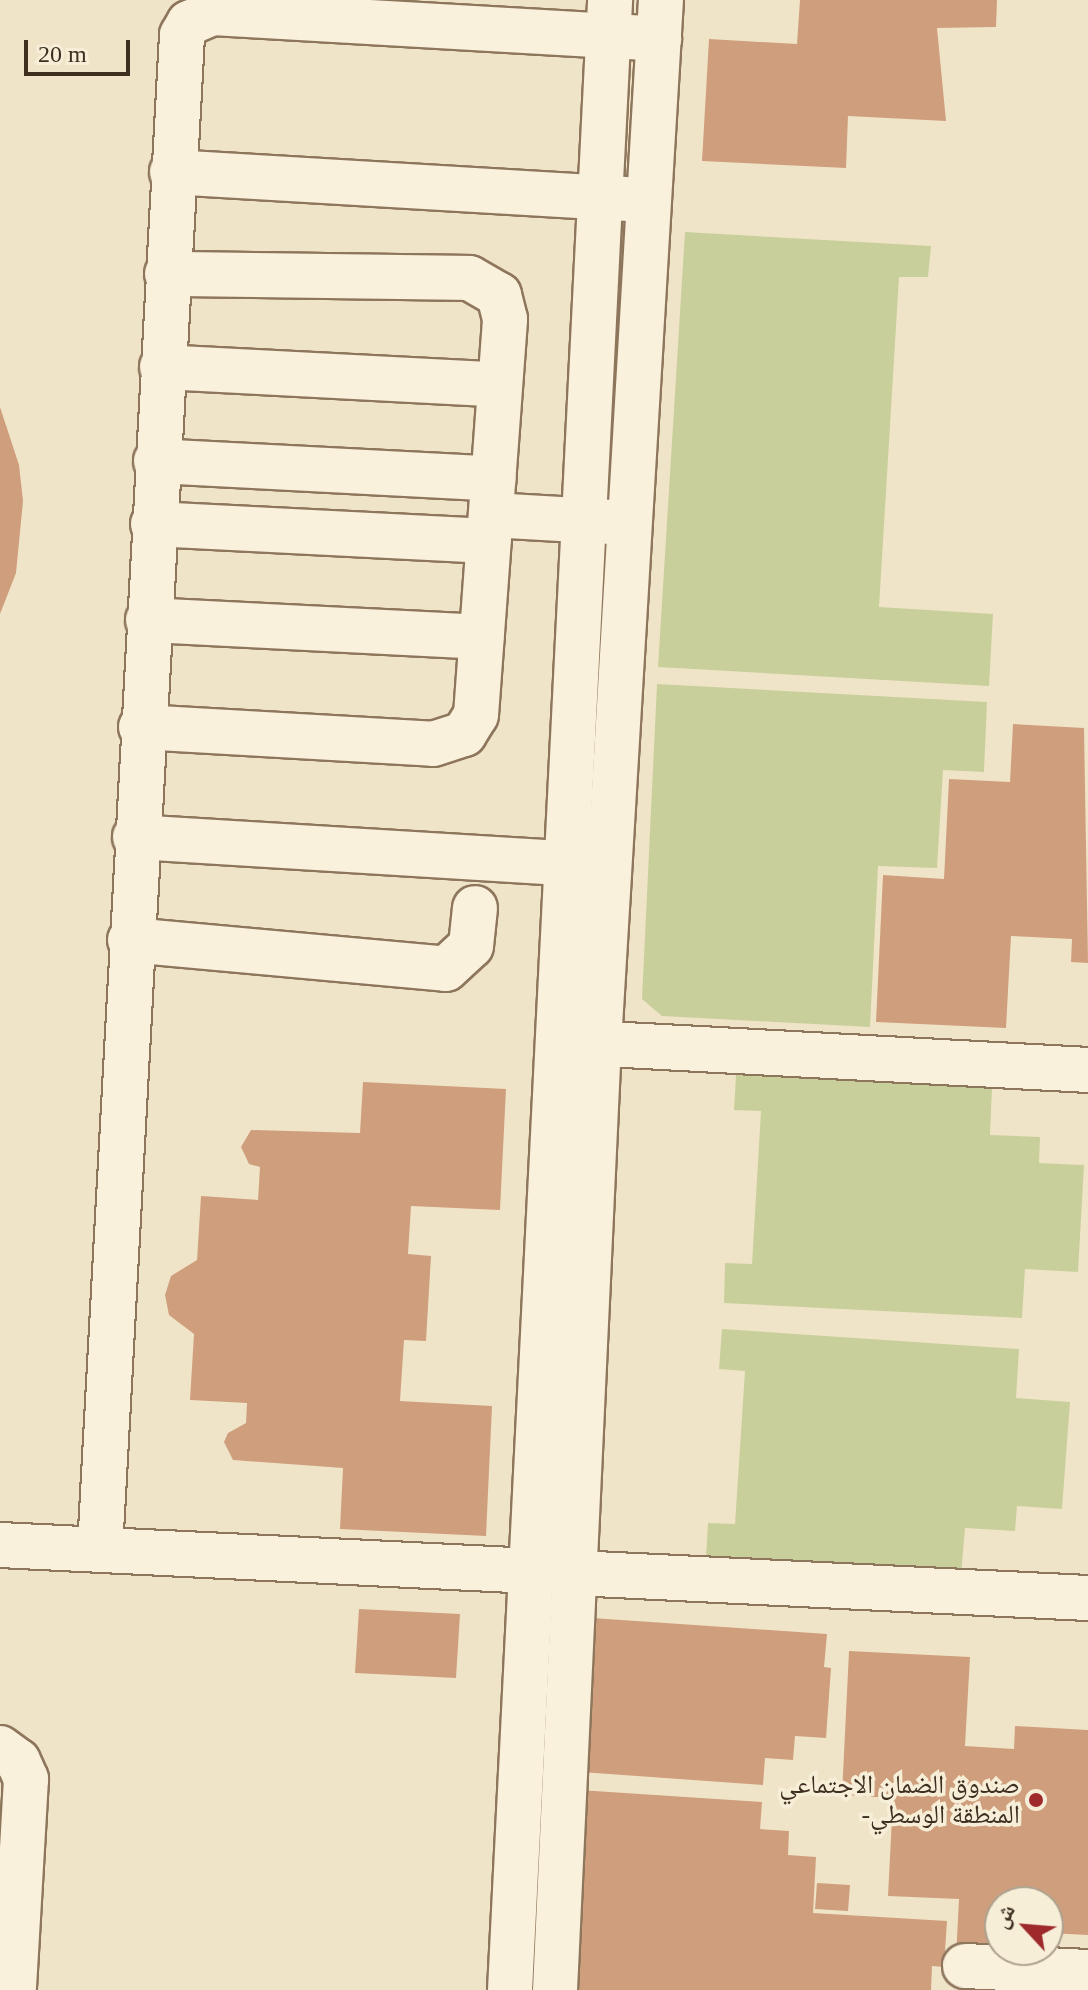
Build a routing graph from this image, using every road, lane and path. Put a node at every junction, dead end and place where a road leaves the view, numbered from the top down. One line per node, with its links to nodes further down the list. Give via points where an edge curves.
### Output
1 (609, 18): 2 (lane); 3 (lane, via 199,16 189,23 180,49); 4 (lane)
2 (660, 19): 5 (lane)
3 (172, 172): 4 (lane); 6 (lane)
4 (600, 197): 5 (lane); 11 (lane)
5 (650, 200): 12 (lane)
6 (167, 274): 7 (lane); 8 (lane, via 481,280 504,307)
7 (162, 367): 8 (lane); 9 (lane)
8 (500, 385): 10 (lane)
9 (156, 461): 10 (lane); 13 (lane)
10 (491, 512): 11 (lane); 13 (lane); 15 (lane)
11 (585, 520): 12 (lane); 18 (lane)
12 (630, 523): 18 (lane)
13 (153, 524): 14 (lane)
14 (148, 620): 15 (lane); 16 (lane)
15 (482, 637): 16 (lane, via 476,715 464,734 445,744)
16 (141, 727): 17 (lane)
17 (135, 837): 18 (lane); 20 (lane)
18 (589, 865): 21 (lane)
19 (475, 908): 20 (lane, via 465,956 435,970)
20 (130, 940): 24 (lane)
21 (579, 1042): 22 (lane); 25 (lane)
22 (1088, 1070)
23 (0, 1545): 24 (lane)
24 (100, 1550): 25 (lane)
25 (552, 1570): 26 (lane); 28 (lane); 29 (lane)
26 (1088, 1598)
27 (0, 1748): 32 (lane, via 18,1761 26,1779)
28 (515, 1891): 29 (lane); 33 (lane)
29 (559, 1893): 34 (lane)
30 (965, 1966): 31 (lane)
31 (1075, 1978)
32 (14, 1990)
33 (510, 1990)
34 (555, 1990)

